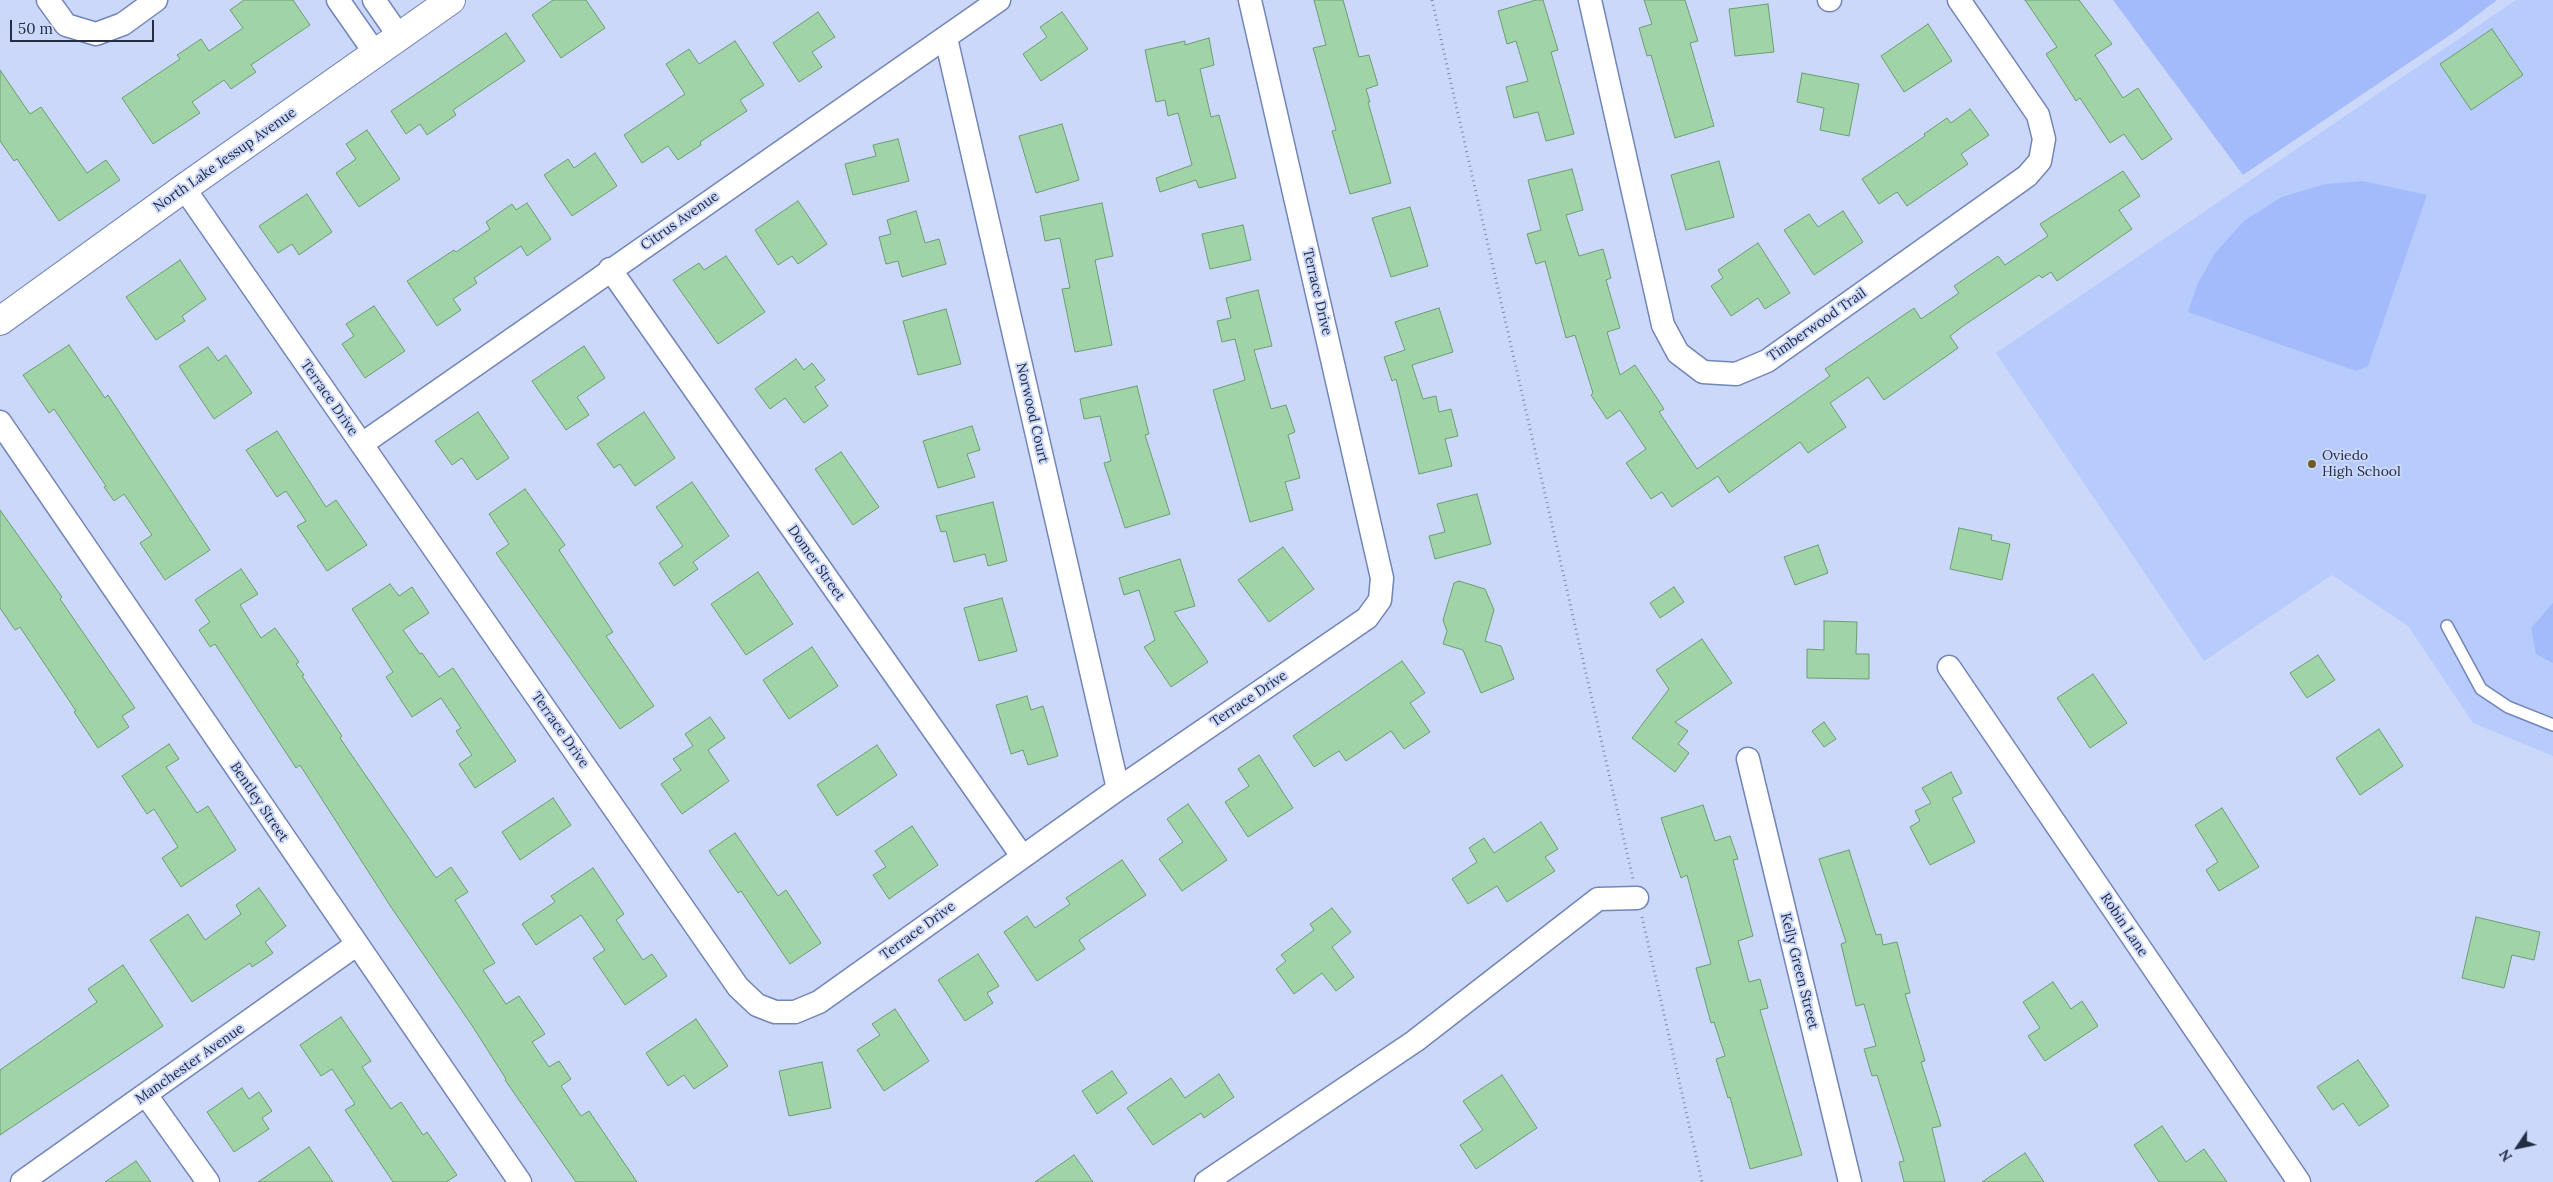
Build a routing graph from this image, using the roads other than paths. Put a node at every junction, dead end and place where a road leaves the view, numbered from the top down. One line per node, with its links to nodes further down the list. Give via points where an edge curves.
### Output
1 (48, 0): 2 (street, via 66,25 96,34 123,24)
2 (156, 0)
3 (338, 0): 12 (street)
4 (374, 0): 10 (street)
5 (451, 0): 10 (street, North Lake Jessup Avenue)
6 (999, 0): 11 (street, Citrus Avenue)
7 (1250, 0): 22 (street, Terrace Drive, via 1382,578 1380,600 1367,618)
8 (1590, 0): 9 (street, Timberwood Trail, via 1663,325 1678,353 1703,372 1736,374 1767,361 2027,176 2040,161 2044,139 2038,116)
9 (1959, 0)
10 (399, 36): 12 (street, North Lake Jessup Avenue)
11 (946, 38): 14 (street, Citrus Avenue); 22 (street, Norwood Court)
12 (375, 54): 13 (street, North Lake Jessup Avenue)
13 (184, 188): 15 (street, North Lake Jessup Avenue); 17 (street, Terrace Drive)
14 (610, 269): 17 (street, Citrus Avenue); 23 (street, Domer Street)
15 (0, 321)
16 (0, 422): 25 (street, Bentley Street)
17 (362, 444): 23 (street, Terrace Drive, via 738,987 756,1005 775,1012 795,1012 819,1002)
18 (2447, 626): 20 (lane, via 2481,689 2508,708)
19 (1949, 667): 32 (street, Robin Lane)
20 (2553, 725)
21 (1748, 759): 31 (street, Kelly Green Street)
22 (1118, 789): 23 (street, Terrace Drive)
23 (1022, 856)
24 (1637, 898): 30 (street, via 1598,900 1415,1041)
25 (356, 945): 26 (street, Manchester Avenue); 29 (street, Bentley Street)
26 (146, 1095): 27 (street, Manchester Avenue); 28 (street)
27 (22, 1182)
28 (208, 1182)
29 (520, 1182)
30 (1206, 1182)
31 (1850, 1182)
32 (2299, 1182)

